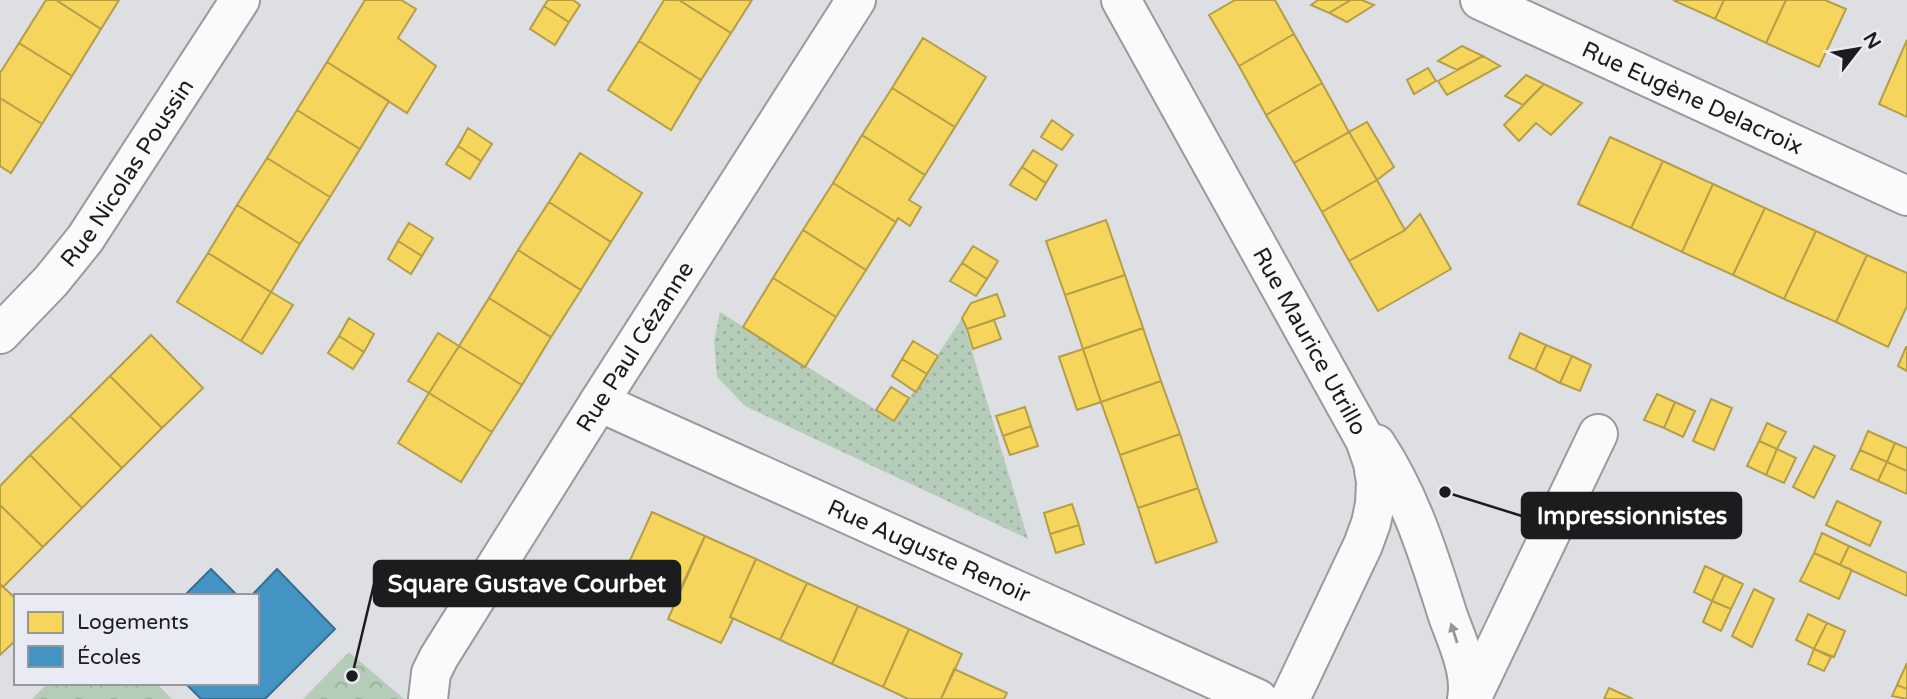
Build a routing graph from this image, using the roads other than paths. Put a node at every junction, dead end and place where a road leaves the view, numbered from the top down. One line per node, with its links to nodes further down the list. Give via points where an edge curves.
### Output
1 (240, 0): 6 (street, Rue Nicolas Poussin, via 85,239)
2 (856, 0): 7 (street, Rue Paul Cézanne)
3 (1121, 0): 8 (street, Rue Maurice Utrillo)
4 (1480, 0): 5 (street, Rue Eugène Delacroix)
5 (1907, 196)
6 (0, 334)
7 (599, 402): 10 (street, Rue Paul Cézanne); 11 (street, Rue Auguste Renoir)
8 (1344, 404): 11 (street, Rue Maurice Utrillo, via 1373,463 1375,504 1363,545); 12 (street, one-way to 8, via 1466,671 1419,527 1395,473)
9 (1598, 434): 12 (street)
10 (426, 690)
11 (1264, 698)
12 (1469, 699)

